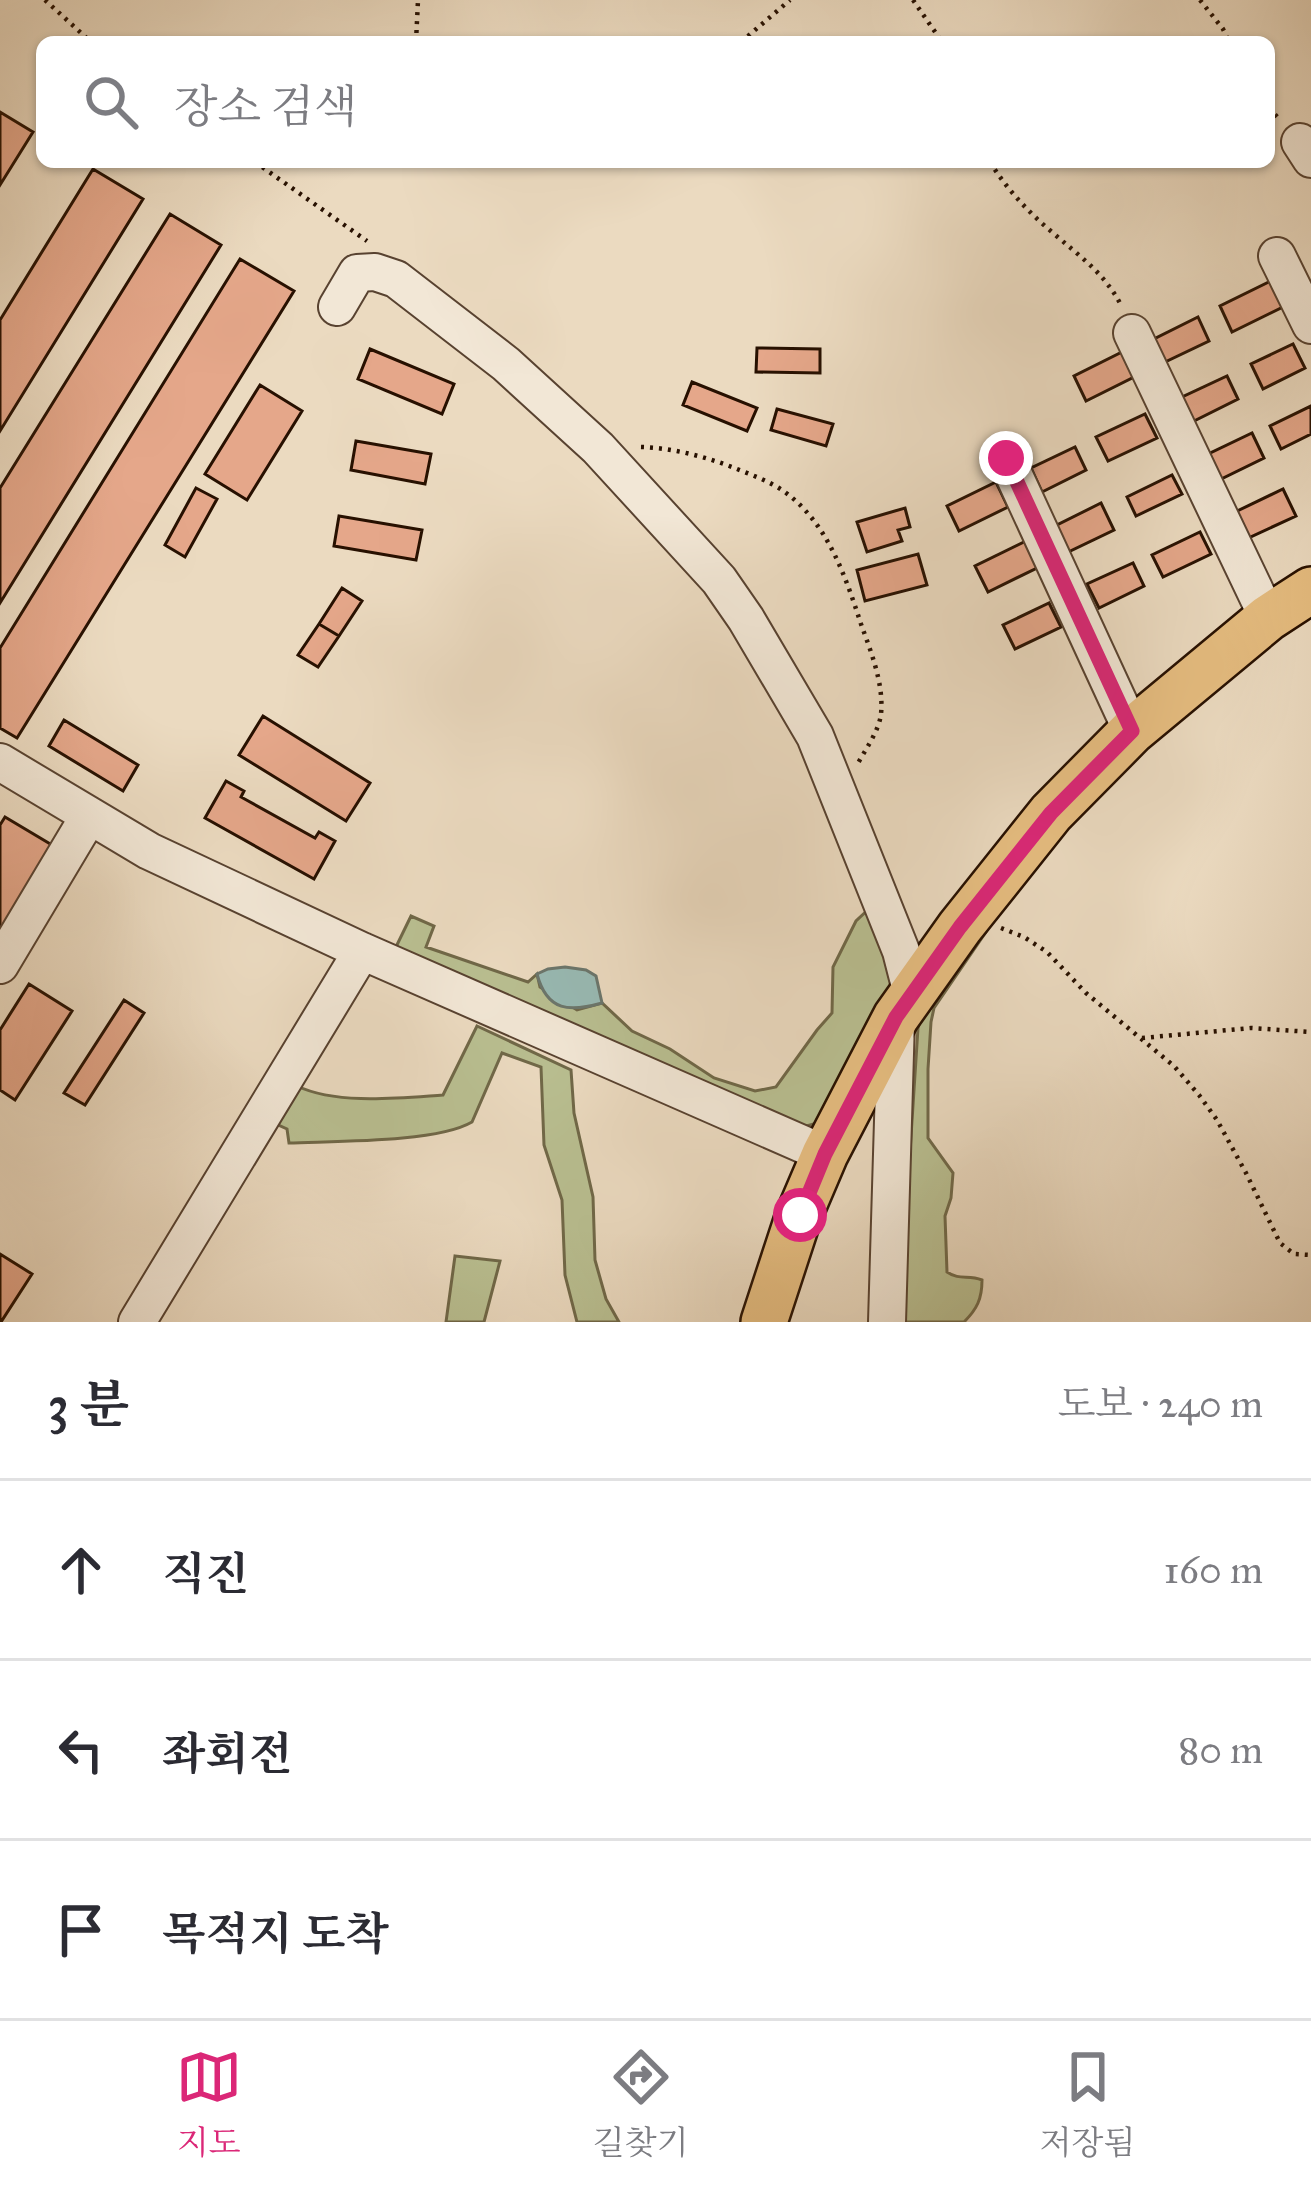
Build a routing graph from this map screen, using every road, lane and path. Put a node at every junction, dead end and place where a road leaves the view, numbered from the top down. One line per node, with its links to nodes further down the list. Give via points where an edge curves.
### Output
1 (45, 0): 6 (path)
2 (418, 0): 7 (path)
3 (790, 0): 8 (path)
4 (913, 0): 9 (path)
5 (1200, 0): 10 (path)
6 (84, 36)
7 (416, 36)
8 (748, 36)
9 (938, 36)
10 (1226, 36)
11 (263, 168): 14 (path, via 369,242)
12 (994, 168): 17 (path, via 1090,262)
13 (1276, 256): 16 (street)
14 (396, 279): 15 (street, via 358,273); 18 (street)
15 (337, 307)
16 (1311, 325)
17 (1132, 333): 21 (street)
18 (598, 448): 24 (street, via 719,580 814,736); 24 (path, via 661,447 714,460 782,490 824,536 847,578 880,687 881,718)
19 (1006, 458): 22 (street)
20 (1311, 590): 21 (main road)
21 (1268, 618): 22 (main road)
22 (1132, 731): 26 (main road, via 1051,813)
23 (0, 762): 25 (street)
24 (840, 796): 29 (street, via 901,950)
25 (88, 815): 27 (street); 28 (street)
26 (960, 927): 29 (main road); 31 (path, via 996,926 1047,952)
27 (362, 950): 32 (street); 34 (street)
28 (0, 964)
29 (904, 1006): 32 (main road); 36 (street)
30 (1311, 1032): 31 (path, via 1251,1028)
31 (1142, 1038): 33 (path, via 1217,1120 1280,1243)
32 (825, 1154): 35 (main road)
33 (1311, 1255)
34 (137, 1322)
35 (764, 1322)
36 (887, 1322)

